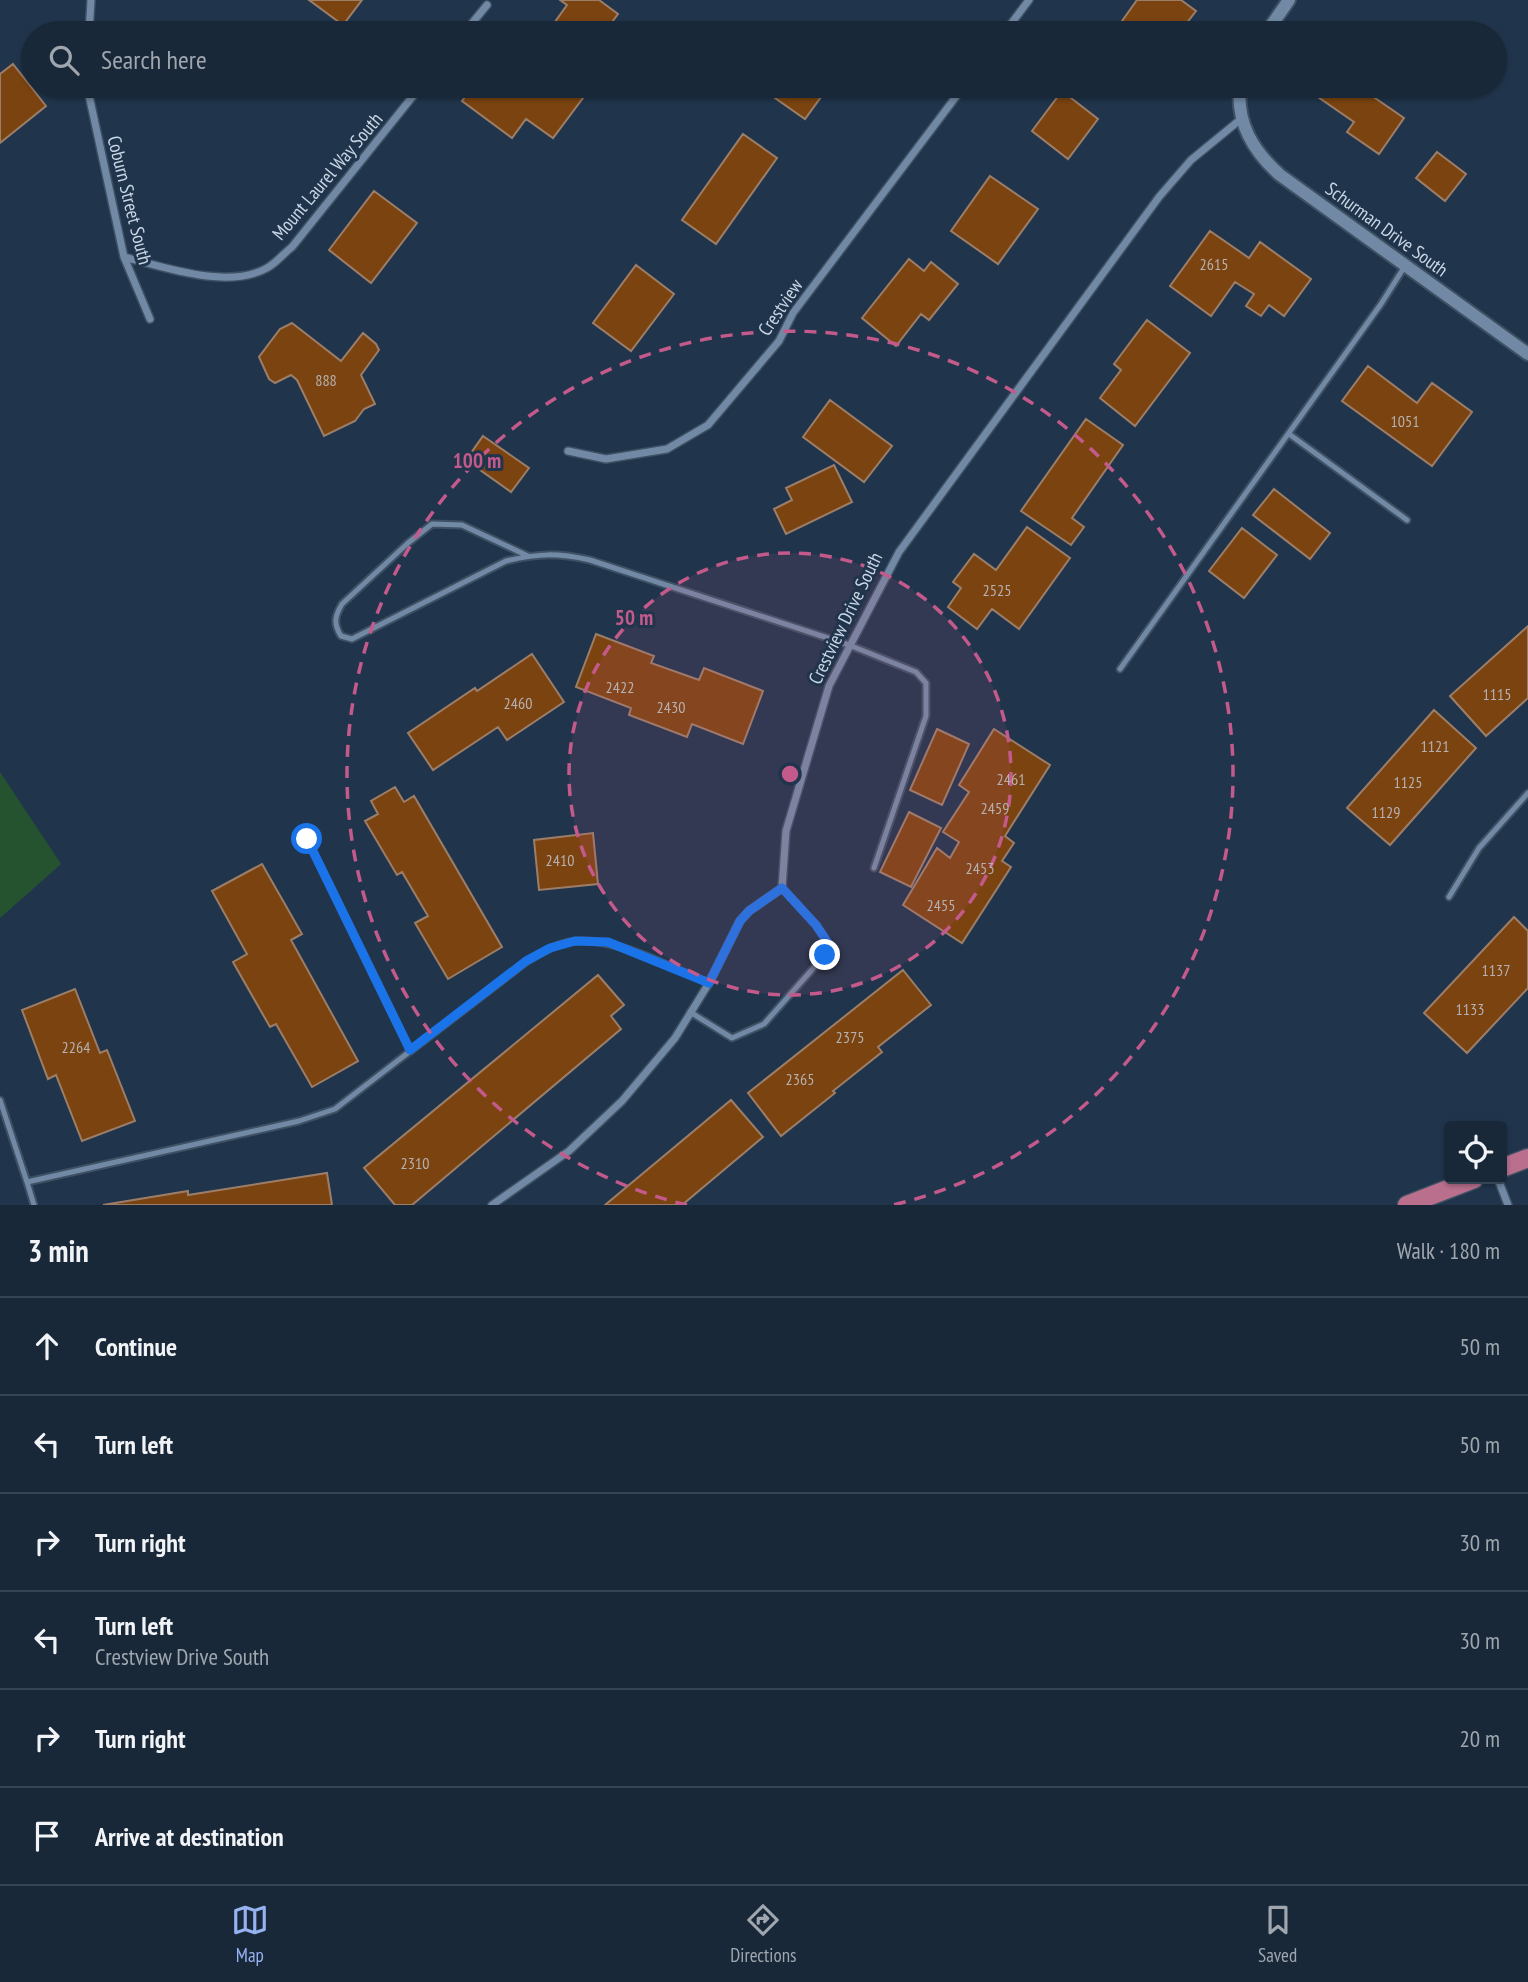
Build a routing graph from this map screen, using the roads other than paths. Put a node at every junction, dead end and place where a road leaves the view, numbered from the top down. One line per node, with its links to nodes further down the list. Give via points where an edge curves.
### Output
1 (91, 0): 5 (street)
2 (1028, 0): 7 (street)
3 (1289, 0): 8 (street)
4 (487, 5): 6 (street)
5 (90, 21)
6 (474, 21)
7 (1012, 21)
8 (1274, 21)
9 (90, 98): 14 (street, Coburn Street South)
10 (411, 98): 14 (street, Mount Laurel Way South, via 292,247 266,268 233,277 198,275)
11 (955, 98): 19 (street, Crestview, via 793,313 779,341 708,425 667,449 606,459)
12 (1240, 98): 13 (street)
13 (1241, 119): 15 (street, Schurman Drive South, via 1261,158); 22 (street, Crestview Drive South, via 1191,160 1151,208 899,552)
14 (124, 257): 16 (street, Coburn Street South)
15 (1405, 265): 17 (street, Schurman Drive South); 18 (lane)
16 (150, 320)
17 (1528, 355)
18 (1289, 434): 20 (lane); 23 (lane)
19 (568, 451)
20 (1407, 520)
21 (528, 556): 21 (lane, via 462,524 432,524 342,604 335,626 341,636 352,639 506,561); 22 (lane, via 560,553 590,560)
22 (849, 645): 26 (lane, via 916,672 926,683 926,716); 27 (street, Crestview Drive South, via 829,687 786,831)
23 (1120, 669)
24 (1528, 793): 28 (lane, via 1479,848)
25 (307, 839): 31 (lane)
26 (874, 868)
27 (782, 888): 29 (street, via 740,921); 30 (lane, via 828,943 825,955 764,1024 732,1038)
28 (1449, 897)
29 (709, 983): 30 (street); 31 (lane, via 608,942 575,941 526,961)
30 (691, 1012): 39 (street, via 622,1101 569,1151)
31 (410, 1050): 35 (lane, via 342,1104 318,1116)
32 (0, 1100): 35 (lane)
33 (1528, 1158): 34 (main road)
34 (1507, 1166)
35 (27, 1182): 38 (lane)
36 (1461, 1184): 40 (main road)
37 (1500, 1184): 41 (street)
38 (34, 1205)
39 (492, 1205)
40 (1407, 1205)
41 (1508, 1205)

